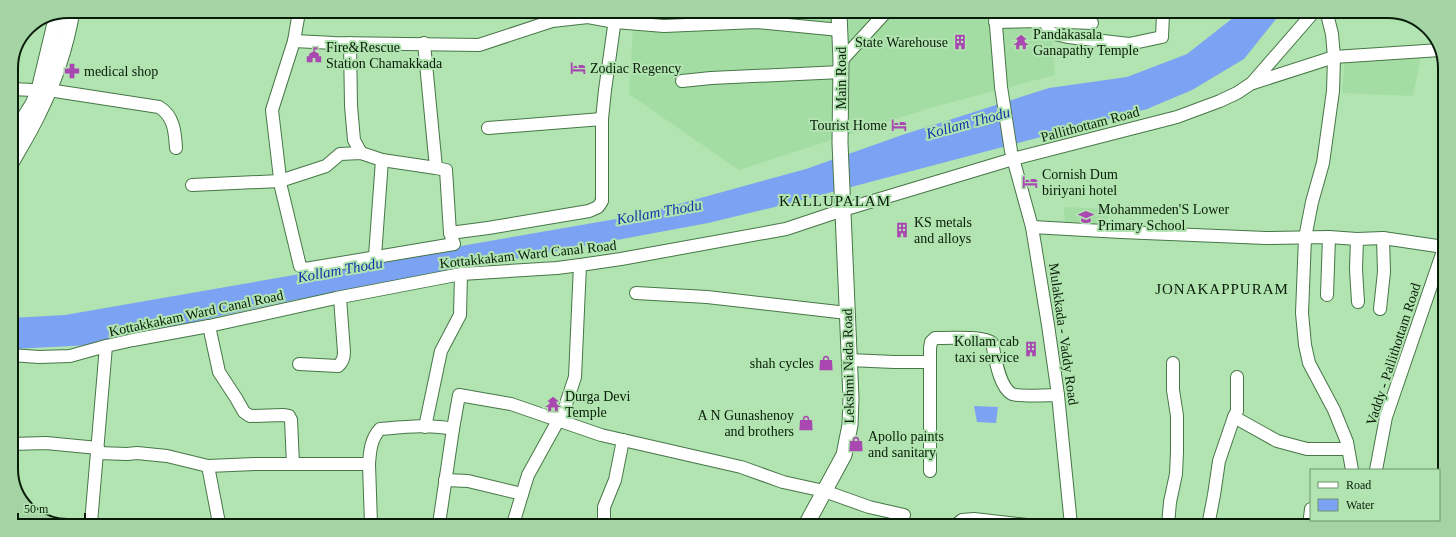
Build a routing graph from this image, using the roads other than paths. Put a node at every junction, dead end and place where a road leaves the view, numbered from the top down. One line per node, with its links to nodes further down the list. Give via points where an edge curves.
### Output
1 (70, 18): 25 (main road, via 59,60)
2 (298, 18): 16 (street)
3 (579, 18): 18 (street, via 552,21 479,45)
4 (616, 18): 26 (street)
5 (621, 18): 15 (street, via 664,26 756,22)
6 (840, 18): 15 (main road, Main Road)
7 (881, 18): 21 (street)
8 (995, 18): 13 (street); 32 (street, Mulakkada - Vaddy Road, via 1001,87)
9 (1163, 18): 13 (street, via 1162,37 1129,44 1050,33)
10 (1309, 18): 23 (street, Pallithottam Road)
11 (1328, 18): 20 (street)
12 (56, 20): 25 (main road)
13 (1045, 21): 14 (street)
14 (1092, 23)
15 (840, 30): 21 (main road, Main Road)
16 (294, 41): 17 (street); 35 (street, via 272,110)
17 (350, 43): 18 (street); 31 (street, via 353,133)
18 (424, 43): 34 (street)
19 (1434, 50): 20 (street)
20 (1334, 57): 23 (street); 41 (street, via 1333,91 1322,163)
21 (841, 66): 22 (street); 37 (main road, Main Road, via 840,143)
22 (682, 81)
23 (1252, 83): 32 (street, Pallithottam Road, via 1220,101 1176,117)
24 (18, 89): 25 (street)
25 (44, 90): 27 (main road); 29 (street, via 159,107 171,117); 30 (main road, via 38,115)
26 (602, 120): 28 (street); 39 (street, via 602,201 598,207 589,211)
27 (18, 127)
28 (488, 128)
29 (176, 148)
30 (18, 151)
31 (361, 154): 33 (street); 35 (street, via 340,154 326,166)
32 (1012, 155): 37 (street, Pallithottam Road); 38 (street, Mulakkada - Vaddy Road)
33 (382, 160): 34 (street); 45 (street)
34 (436, 168): 39 (street, via 446,170)
35 (280, 181): 36 (street); 45 (street, via 300,266 308,270)
36 (192, 185)
37 (843, 204): 46 (street, Kottakkakam Ward Canal Road, via 786,229); 54 (main road, Lekshmi Nada Road)
38 (1032, 227): 41 (street); 63 (street, Mulakkada - Vaddy Road)
39 (450, 233): 45 (street, via 454,244)
40 (1329, 237): 41 (street); 43 (street); 50 (street)
41 (1305, 238): 70 (street, via 1302,313 1305,345 1309,363 1334,410)
42 (1383, 238): 43 (street); 44 (street); 53 (street, via 1384,272)
43 (1357, 239): 52 (street)
44 (1438, 246)
45 (375, 256)
46 (580, 265): 48 (street, Kottakkakam Ward Canal Road); 65 (street, via 575,376)
47 (1438, 265): 76 (street, Vaddy - Pallithottam Road, via 1386,417)
48 (461, 274): 51 (street, Kottakkakam Ward Canal Road); 66 (street, via 460,315 441,351)
49 (636, 293): 54 (street)
50 (1327, 295)
51 (337, 297): 55 (street, Kottakkakam Ward Canal Road); 61 (street, via 344,352 341,364)
52 (1358, 302)
53 (1380, 309)
54 (847, 313): 58 (main road, Lekshmi Nada Road)
55 (210, 326): 56 (street, Kottakkakam Ward Canal Road); 72 (street, via 219,372 244,412 250,416 289,416)
56 (106, 346): 57 (street, via 70,356); 71 (street, Kottakkakam Ward Canal Road)
57 (18, 356)
58 (849, 360): 59 (street); 79 (main road, Lekshmi Nada Road, via 850,425 844,454)
59 (930, 362): 63 (street, via 931,342 935,338 986,339 992,343 1006,389 1014,395); 77 (street)
60 (1173, 363): 90 (street, via 1177,452)
61 (299, 364)
62 (1237, 377): 64 (street, via 1237,411)
63 (1058, 395): 89 (street, Mulakkada - Vaddy Road)
64 (1234, 417): 70 (street, via 1277,441 1307,449); 91 (street, via 1219,461)
65 (558, 421): 67 (street, via 511,404 460,396); 68 (street); 80 (street, via 528,475)
66 (425, 427): 67 (street); 73 (street, via 380,429 371,444)
67 (453, 429): 78 (street)
68 (623, 440): 79 (street, via 741,467 783,482); 87 (street, via 615,480 604,507)
69 (18, 444): 71 (street, via 46,443)
70 (1348, 449): 75 (street)
71 (98, 450): 74 (street, via 167,456); 82 (street, Kottakkakam Ward Canal Road)
72 (292, 464): 73 (street); 74 (street)
73 (369, 464): 84 (street)
74 (208, 466): 83 (street)
75 (1352, 469)
76 (1376, 469)
77 (930, 471)
78 (445, 480): 80 (street, via 468,481); 85 (street)
79 (824, 491): 81 (street, via 869,507); 88 (main road, Lekshmi Nada Road)
80 (522, 494): 86 (street)
81 (904, 515)
82 (91, 519)
83 (218, 519)
84 (371, 519)
85 (440, 519)
86 (514, 519)
87 (604, 519)
88 (809, 519)
89 (1069, 519)
90 (1169, 519)
91 (1209, 519)

